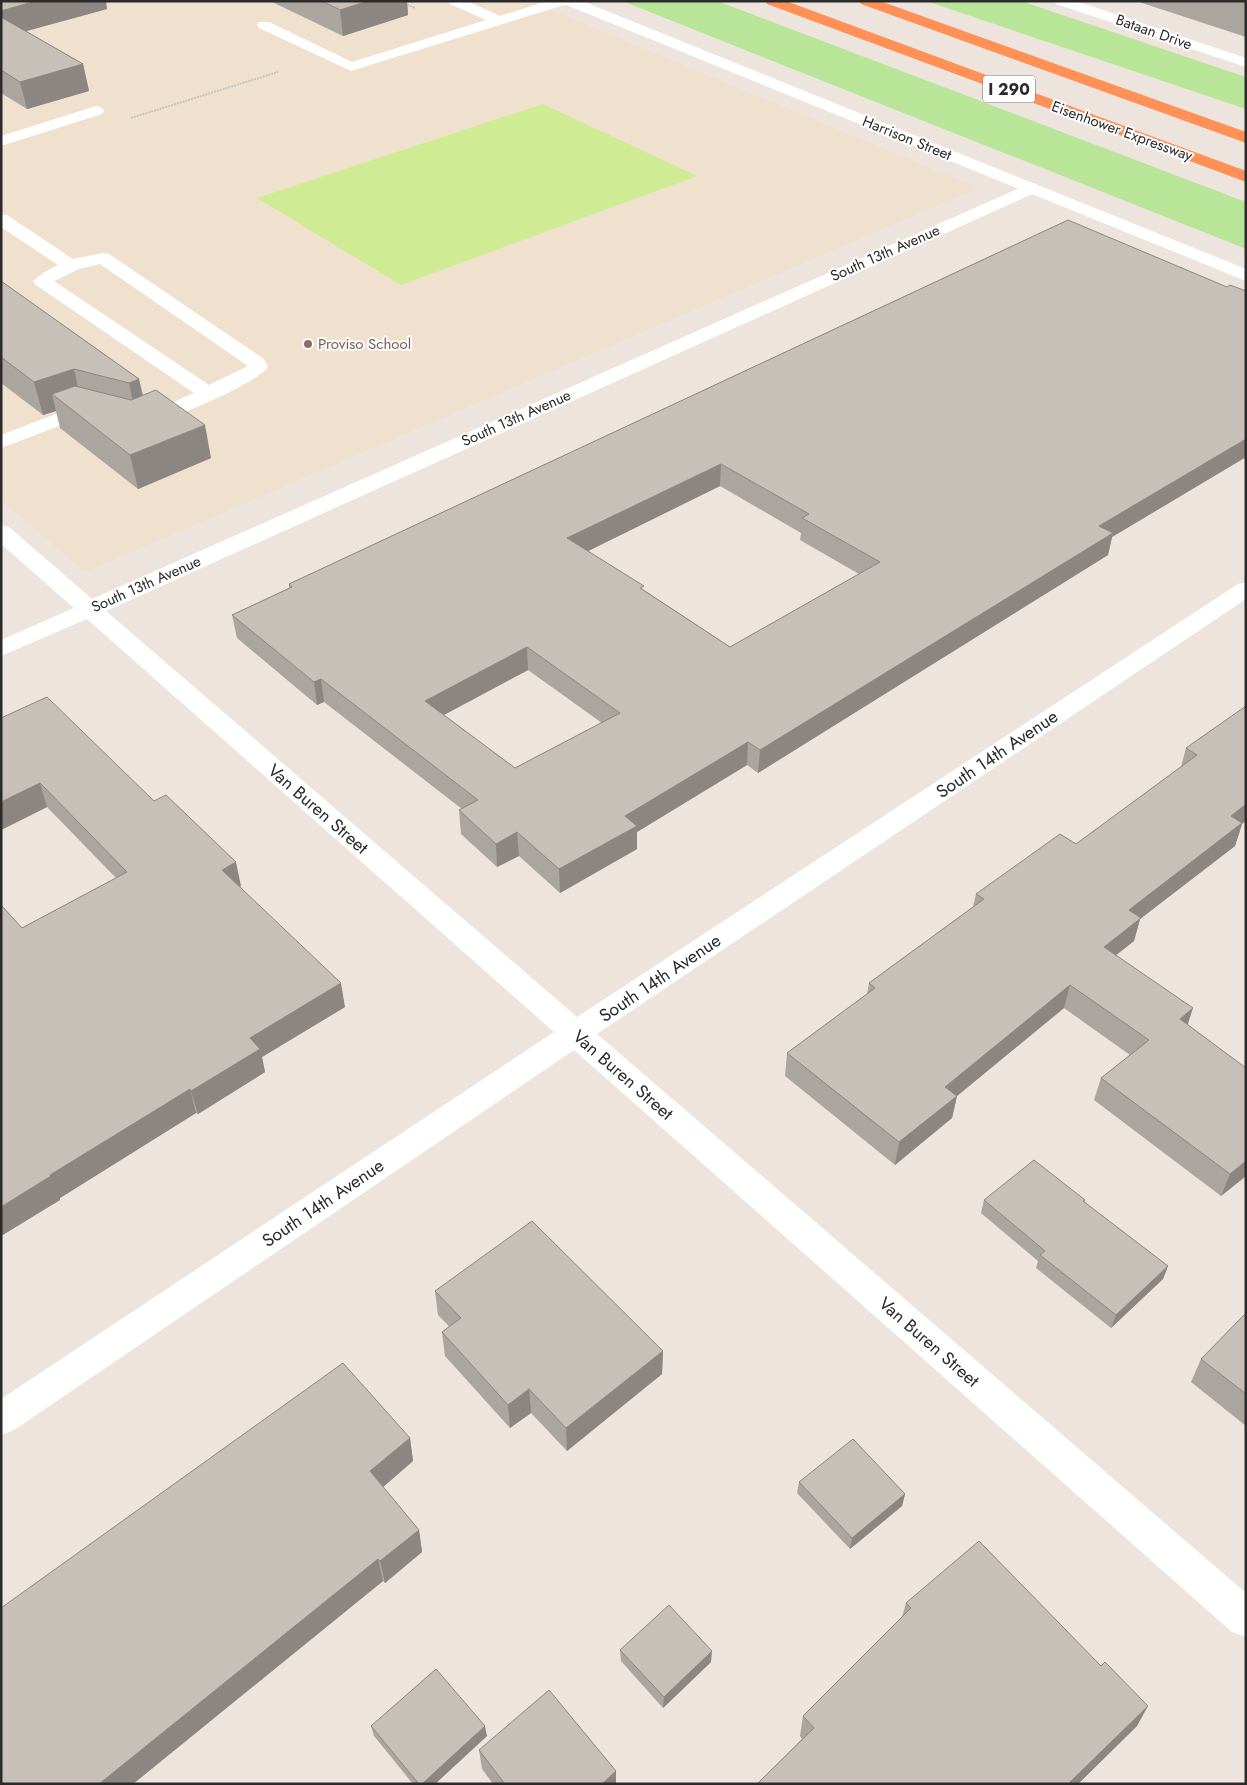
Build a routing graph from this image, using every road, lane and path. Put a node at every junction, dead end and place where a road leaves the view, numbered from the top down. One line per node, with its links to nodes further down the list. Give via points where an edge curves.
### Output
1 (455, 1): 7 (street)
2 (562, 1): 7 (street)
3 (569, 1): 16 (street, Harrison Street)
4 (772, 1): 15 (highway, Eisenhower Expressway / I 290)
5 (866, 1): 13 (highway, Eisenhower Expressway / I 290)
6 (1061, 1): 9 (street, Bataan Drive)
7 (500, 21): 8 (street, via 351,67)
8 (264, 24)
9 (1246, 63)
10 (283, 71): 12 (path)
11 (96, 111): 14 (street)
12 (123, 120)
13 (1246, 138)
14 (1, 140)
15 (1246, 177)
16 (1030, 188): 19 (street, Harrison Street); 24 (street, South 13th Avenue)
17 (1, 219): 18 (street)
18 (72, 266): 20 (street, via 42,280); 20 (street, via 103,258 257,363 254,370)
19 (1246, 276)
20 (209, 394): 21 (street, via 138,425 82,410)
21 (1, 442)
22 (1, 532): 24 (street, Van Buren Street)
23 (1246, 589): 26 (street, South 14th Avenue)
24 (89, 609): 25 (street, South 13th Avenue); 26 (street, Van Buren Street)
25 (1, 649)
26 (575, 1034): 27 (street, South 14th Avenue); 28 (street, Van Buren Street)
27 (1, 1419)
28 (1246, 1618)

